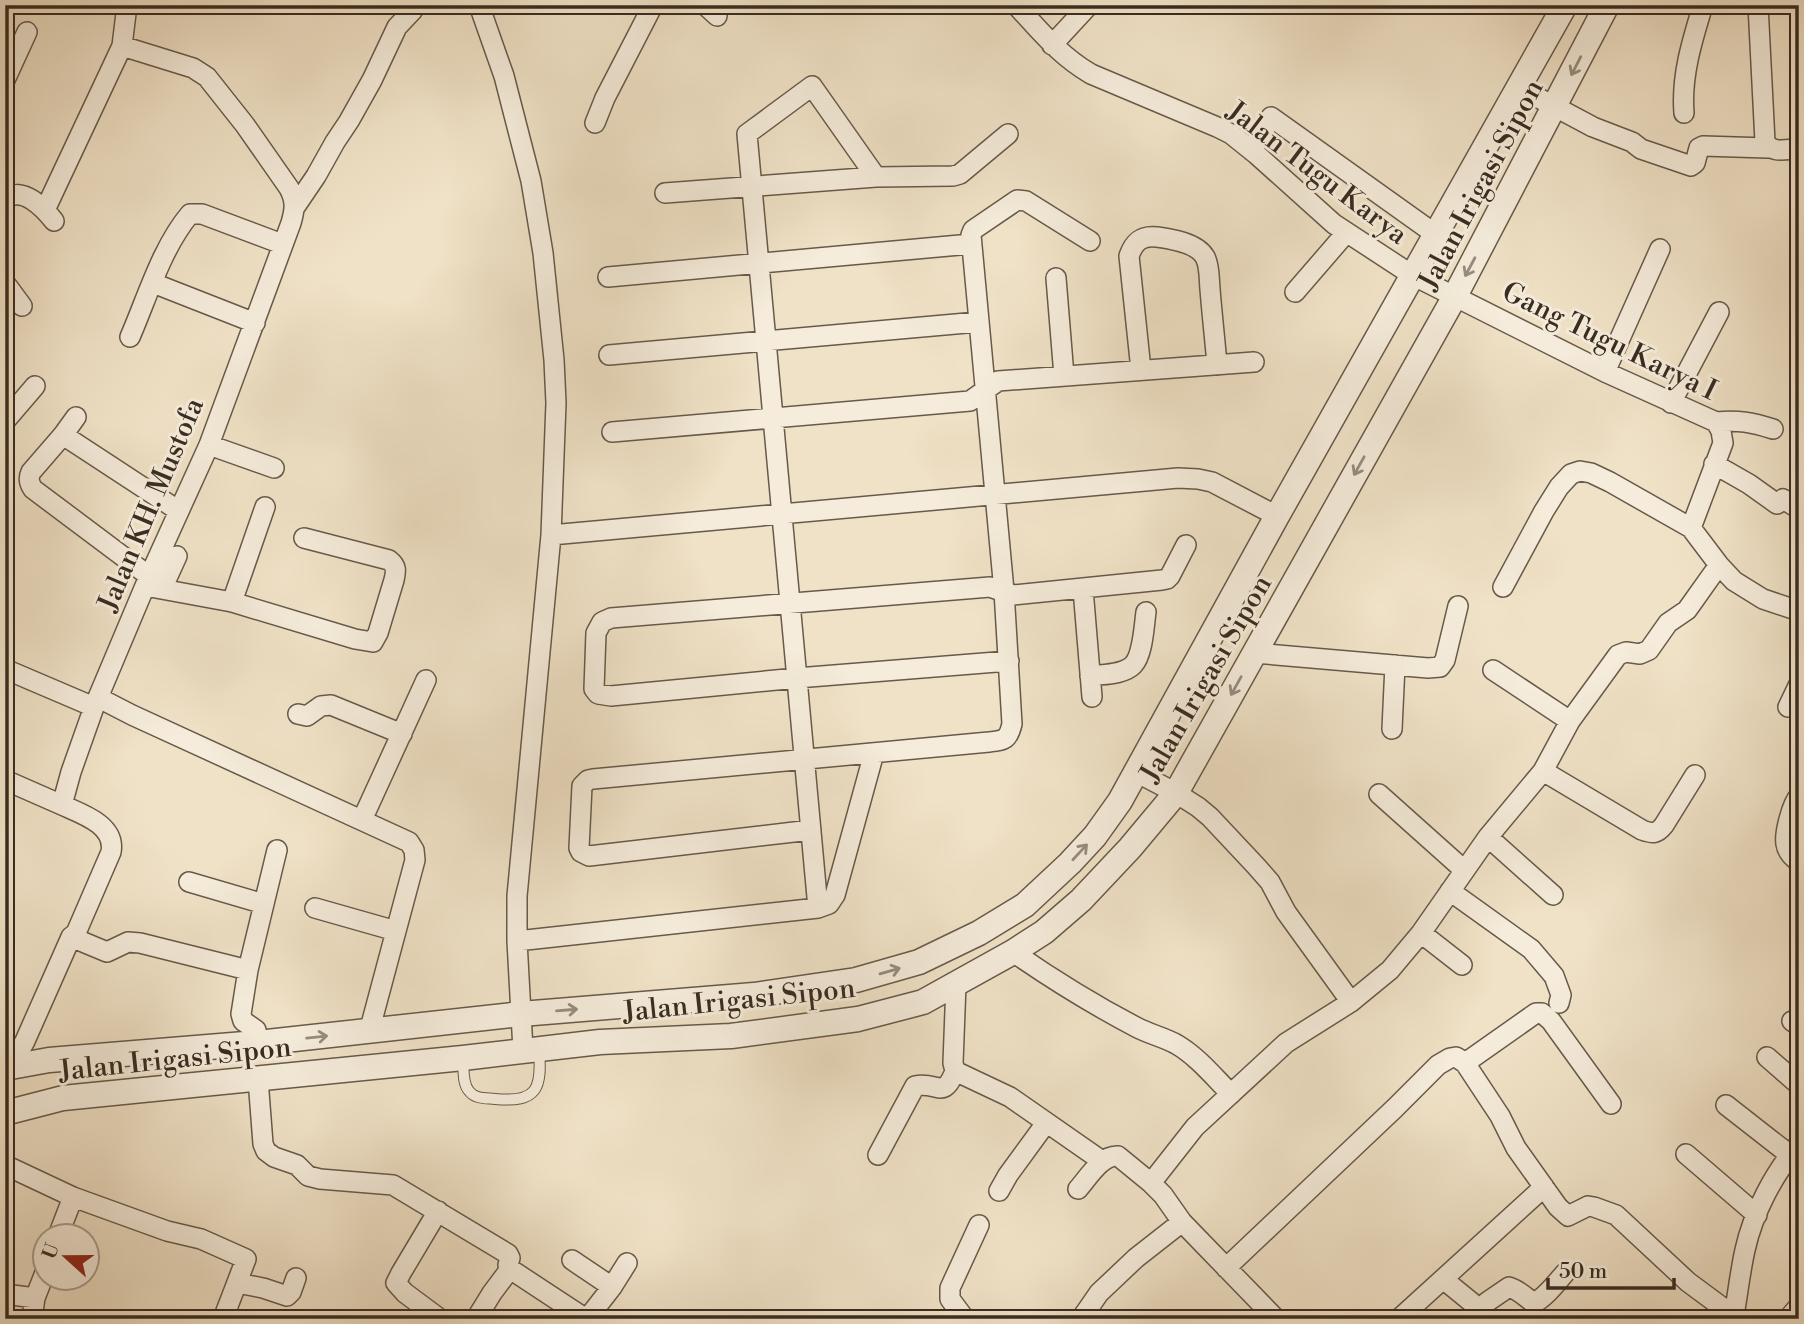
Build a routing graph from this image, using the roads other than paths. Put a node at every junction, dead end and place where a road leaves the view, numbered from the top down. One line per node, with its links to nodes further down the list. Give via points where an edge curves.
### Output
1 (127, 5): 13 (street)
2 (479, 5): 73 (street, via 504,76 531,181 550,304 556,403)
3 (653, 5): 17 (street)
4 (1016, 5): 12 (street, Jalan Tugu Karya)
5 (1089, 5): 12 (street)
6 (1565, 5): 15 (street, Jalan Irigasi Sipon)
7 (1607, 5): 15 (street, Jalan Irigasi Sipon, one-way to 15)
8 (1703, 5): 16 (street, via 1685,71)
9 (1758, 5): 19 (street)
10 (413, 10): 26 (street, Jalan KH. Mustofa, via 397,27 360,102)
11 (27, 32): 14 (street)
12 (1052, 45): 21 (street, Jalan Tugu Karya, via 1091,74 1217,127)
13 (122, 46): 25 (street, via 50,215 21,195); 26 (street, via 193,68 207,77 289,188)
14 (5, 80)
15 (1537, 97): 19 (street, via 1641,149 1690,166 1703,146); 28 (street, Jalan Irigasi Sipon); 40 (street, Jalan Irigasi Sipon, one-way to 40)
16 (1684, 113)
17 (595, 123)
18 (1008, 134): 22 (street, via 960,174)
19 (1768, 148): 20 (street)
20 (1799, 149)
21 (1252, 151): 27 (street, Jalan Tugu Karya); 28 (street, via 1271,117)
22 (876, 177): 23 (street); 23 (street, via 812,86 747,134)
23 (752, 185): 24 (street); 33 (street)
24 (665, 193)
25 (5, 199)
26 (295, 206): 30 (street, Jalan KH. Mustofa)
27 (1346, 233): 34 (street, Jalan Tugu Karya); 39 (street)
28 (1435, 234): 34 (street, Jalan Irigasi Sipon)
29 (1090, 241): 31 (street, via 1021,200 973,230)
30 (282, 244): 38 (street, via 194,213 178,232); 44 (street, Jalan KH. Mustofa)
31 (971, 244): 33 (street); 43 (street)
32 (1660, 249): 51 (street)
33 (759, 264): 35 (street); 46 (street)
34 (1415, 276): 40 (street, Gang Tugu Karya I); 71 (street, Jalan Irigasi Sipon)
35 (608, 277)
36 (1056, 278): 52 (street)
37 (5, 283): 41 (street)
38 (153, 283): 44 (street); 45 (street)
39 (1295, 292)
40 (1451, 294): 51 (street, Gang Tugu Karya I); 87 (street, Jalan Irigasi Sipon, one-way to 87)
41 (22, 306)
42 (1719, 313): 55 (street)
43 (978, 322): 46 (street); 54 (street)
44 (255, 323): 63 (street, Jalan KH. Mustofa)
45 (130, 337)
46 (766, 342): 47 (street); 58 (street)
47 (609, 355)
48 (1254, 362): 49 (street)
49 (1217, 365): 50 (street); 50 (street, via 1205,257 1186,243 1154,237 1132,245 1129,256)
50 (1141, 370): 52 (street)
51 (1605, 372): 55 (street, Gang Tugu Karya I)
52 (1064, 376): 54 (street, via 998,381)
53 (35, 386): 56 (street)
54 (986, 391): 58 (street, via 970,401); 66 (street)
55 (1671, 403): 59 (street, Gang Tugu Karya I)
56 (9, 407)
57 (76, 417): 62 (street)
58 (774, 418): 61 (street); 70 (street)
59 (1716, 422): 60 (street, via 1737,420); 64 (street, Gang Tugu Karya I, via 1723,443)
60 (1773, 429)
61 (612, 432)
62 (63, 435): 69 (street); 78 (street, via 31,472 33,489)
63 (209, 444): 65 (street); 69 (street, Jalan KH. Mustofa)
64 (1714, 464): 68 (street, via 1777,504 1783,499); 72 (street, Gang Tugu Karya I)
65 (274, 468)
66 (995, 494): 70 (street); 71 (street, via 1198,479); 81 (street)
67 (265, 507): 82 (street)
68 (1799, 509)
69 (179, 512): 78 (street, Jalan KH. Mustofa)
70 (782, 514): 73 (street); 83 (street)
71 (1277, 516): 106 (street, Jalan Irigasi Sipon)
72 (1691, 528): 77 (street); 79 (street, via 1610,482 1580,471 1559,487)
73 (551, 535): 130 (street, via 517,896)
74 (304, 538): 82 (street, via 394,564 394,580 373,642)
75 (1186, 545): 80 (street, via 1167,579)
76 (177, 556): 78 (street)
77 (1719, 565): 85 (street, via 1747,591); 100 (street, via 1687,610 1668,623 1649,650 1618,654)
78 (152, 584): 82 (street); 97 (street, Jalan KH. Mustofa)
79 (1503, 587)
80 (1083, 589): 81 (street, via 1013,595); 92 (street)
81 (1004, 591): 83 (street, via 990,587); 88 (street)
82 (232, 602)
83 (790, 603): 93 (street); 93 (street, via 606,619 596,633 594,689 611,696)
84 (1458, 606): 89 (street, via 1440,667)
85 (1799, 611)
86 (1146, 612): 92 (street, via 1135,663)
87 (1254, 653): 89 (street); 109 (street, Jalan Irigasi Sipon, one-way to 109)
88 (1009, 661): 93 (street); 103 (street, via 1012,724 1005,739)
89 (1395, 665): 101 (street)
90 (5, 669): 97 (street)
91 (1493, 670): 100 (street)
92 (1090, 676): 96 (street)
93 (797, 678): 104 (street)
94 (426, 680): 102 (street)
95 (1799, 684): 98 (street)
96 (1092, 697)
97 (97, 702): 112 (street, Jalan KH. Mustofa); 113 (street)
98 (1788, 707)
99 (298, 714): 102 (street, via 307,716 331,705)
100 (1570, 721): 105 (street)
101 (1392, 729)
102 (402, 734): 113 (street)
103 (874, 753): 104 (street); 125 (street, via 835,895 829,904)
104 (805, 759): 114 (street); 114 (street, via 588,780 582,786 579,848 589,856)
105 (1543, 771): 107 (street, via 1652,834 1659,832); 115 (street)
106 (1139, 773): 109 (street); 123 (street, Jalan Irigasi Sipon, one-way to 106, via 1095,836)
107 (1695, 775)
108 (5, 780): 112 (street)
109 (1175, 792): 126 (street, Jalan Irigasi Sipon, via 1081,900); 135 (street, via 1210,817 1270,882 1286,912)
110 (1379, 794): 118 (street)
111 (1799, 796): 117 (street, via 1786,835 1789,853)
112 (62, 805): 129 (street, via 100,824 112,846)
113 (362, 820): 127 (street, via 409,842 414,850)
114 (811, 831): 125 (street)
115 (1488, 836): 118 (street); 121 (street)
116 (277, 850): 122 (street)
117 (1799, 862)
118 (1464, 870): 120 (street)
119 (189, 882): 122 (street)
120 (1450, 891): 128 (street); 136 (street, via 1531,949 1554,976)
121 (1553, 895)
122 (264, 904): 133 (street)
123 (1026, 907): 126 (street); 137 (street, Jalan Irigasi Sipon, one-way to 123, via 856,981 919,962)
124 (315, 908): 127 (street)
125 (818, 908): 130 (street)
126 (1043, 930): 131 (street, Jalan Irigasi Sipon)
127 (396, 931): 138 (street)
128 (1421, 933): 132 (street); 135 (street, via 1390,970)
129 (71, 937): 133 (street, via 107,952 133,942); 144 (street)
130 (517, 941): 137 (street)
131 (1013, 952): 134 (street, Jalan Irigasi Sipon); 148 (street, via 1124,1021 1176,1044)
132 (1462, 965)
133 (248, 970): 139 (street, via 242,1018 256,1030)
134 (956, 984): 140 (street, Jalan Irigasi Sipon, via 923,1002 858,1020 731,1036); 145 (street)
135 (1351, 1002): 148 (street, via 1286,1043)
136 (1559, 1003)
137 (522, 1017): 138 (street, Jalan Irigasi Sipon); 140 (street)
138 (369, 1032): 139 (street, Jalan Irigasi Sipon, one-way to 138)
139 (258, 1043): 144 (street, Jalan Irigasi Sipon); 146 (street)
140 (528, 1048): 142 (street, Jalan Irigasi Sipon); 142 (lane, via 540,1072 539,1081 520,1099 471,1093 464,1082)
141 (1767, 1057): 147 (street)
142 (463, 1058): 146 (street, Jalan Irigasi Sipon)
143 (1465, 1063): 149 (street, via 1542,1013); 159 (street); 170 (street, via 1456,1057 1438,1065)
144 (9, 1067)
145 (955, 1071): 152 (street, via 1010,1097); 155 (street, via 946,1087 915,1086)
146 (258, 1079): 151 (street, Jalan Irigasi Sipon, via 62,1098); 163 (street, via 263,1144 274,1157 320,1179 393,1185)
147 (1799, 1085)
148 (1231, 1094): 158 (street, via 1195,1127)
149 (1611, 1104)
150 (1726, 1105): 153 (street)
151 (5, 1113)
152 (1046, 1123): 156 (street); 161 (street)
153 (1794, 1150): 164 (street)
154 (1686, 1154): 164 (street)
155 (878, 1155)
156 (1102, 1161): 158 (street, via 1118,1156); 160 (street)
157 (5, 1165): 162 (street)
158 (1151, 1183): 166 (street)
159 (1544, 1187): 174 (street); 182 (street, via 1569,1216 1588,1206 1616,1215 1688,1282)
160 (1078, 1189)
161 (999, 1191)
162 (73, 1197): 165 (street); 175 (street, via 201,1239 246,1259)
163 (438, 1211): 171 (street, via 508,1254); 185 (street, via 396,1283)
164 (1757, 1215): 182 (street, via 1745,1248)
165 (64, 1222)
166 (1182, 1222): 170 (street); 189 (street, via 1099,1293)
167 (979, 1225): 188 (street, via 950,1288 950,1299)
168 (572, 1260): 176 (street)
169 (627, 1263): 176 (street)
170 (1226, 1268): 190 (street)
171 (510, 1269): 186 (street); 187 (street)
172 (1565, 1273): 181 (street, via 1538,1302 1508,1287)
173 (296, 1278): 175 (street, via 287,1296)
174 (1443, 1279): 181 (street); 191 (street)
175 (237, 1283): 184 (street)
176 (612, 1287): 187 (street)
177 (37, 1292): 179 (street)
178 (5, 1294): 179 (street)
179 (35, 1298): 183 (street)
180 (1799, 1306): 192 (street)
181 (1478, 1315)
182 (1736, 1317)
183 (32, 1319)
184 (223, 1319)
185 (440, 1319)
186 (476, 1319)
187 (586, 1319)
188 (965, 1319)
189 (1081, 1319)
190 (1276, 1319)
191 (1399, 1319)
192 (1788, 1319)

